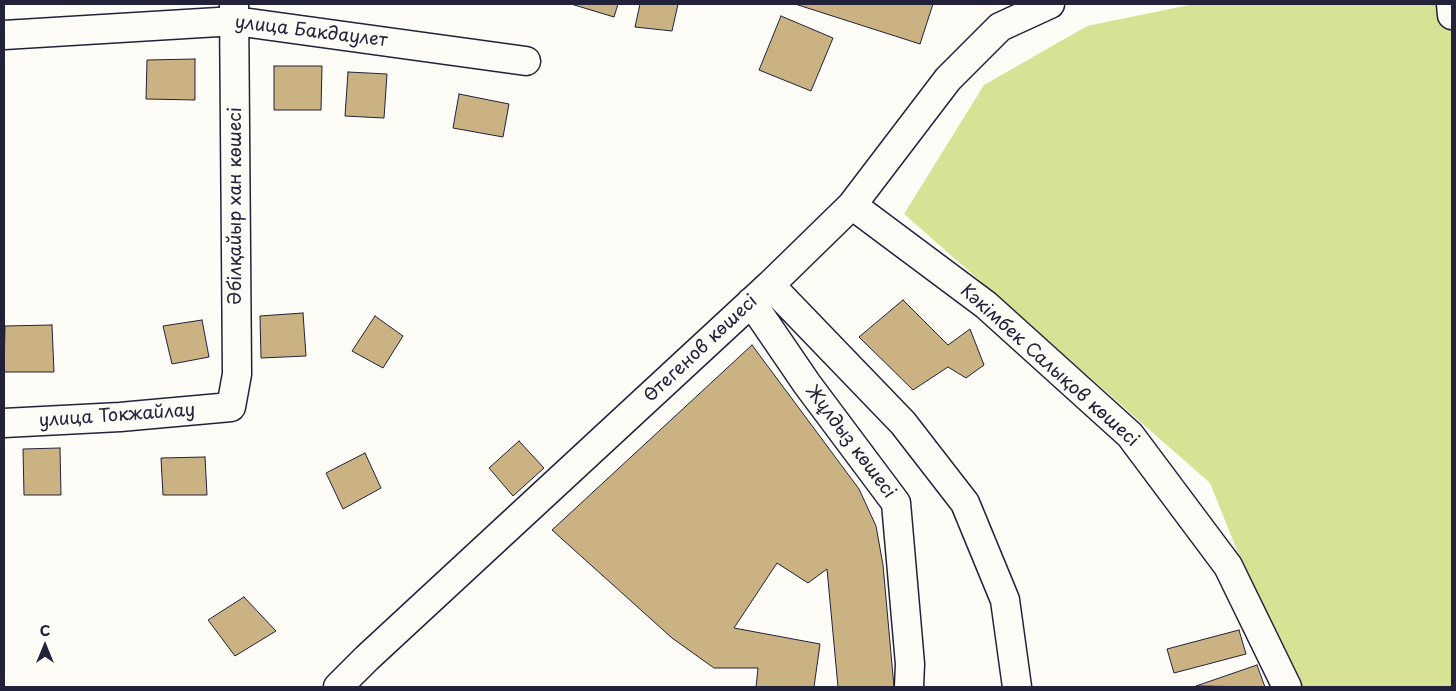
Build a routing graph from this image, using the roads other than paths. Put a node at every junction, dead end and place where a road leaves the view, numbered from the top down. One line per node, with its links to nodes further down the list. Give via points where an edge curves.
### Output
1 (1050, 4): 7 (street, Өтегенов көшесі, via 1000,27 948,79)
2 (1451, 4): 4 (street)
3 (235, 12): 5 (street, улица Бакдаулет); 6 (street, улица Бакдаулет); 9 (street, Әбілқайыр хан көшесі, via 237,374)
4 (1452, 14)
5 (4, 36)
6 (526, 61)
7 (852, 205): 8 (street, Өтегенов көшесі); 14 (street, Кәкімбек Салықов көшесі, via 986,305 1130,435 1228,566)
8 (761, 294): 11 (street, Өтегенов көшесі); 12 (street, Жұлдыз көшесі, via 807,384 896,503 910,664); 13 (street, via 903,424 965,503 1005,600)
9 (231, 407): 10 (street, улица Токжайлау)
10 (4, 423)
11 (338, 687)
12 (909, 687)
13 (1018, 687)
14 (1287, 687)

